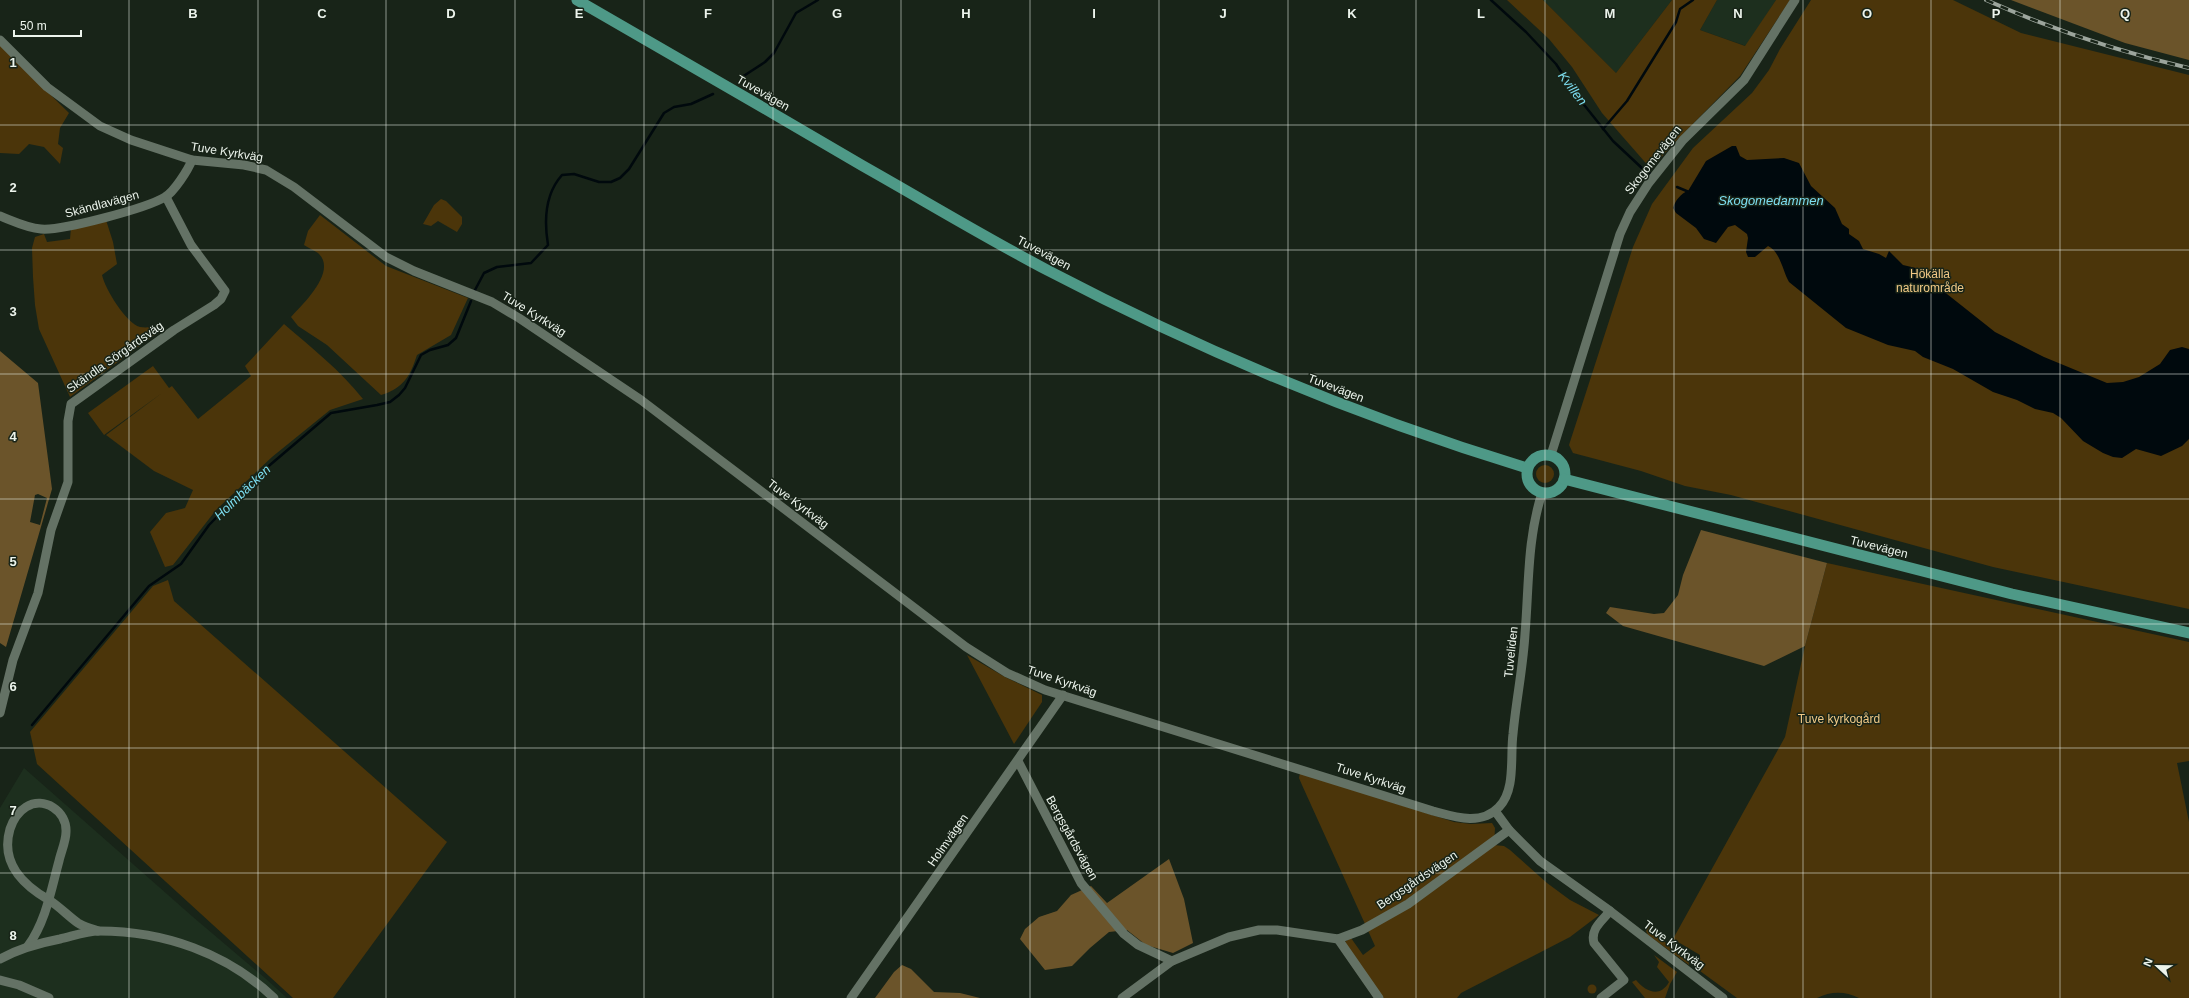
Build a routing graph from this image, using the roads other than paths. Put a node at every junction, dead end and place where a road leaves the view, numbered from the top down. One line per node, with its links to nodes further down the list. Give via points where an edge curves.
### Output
1 (577, 0): 8 (main road, Tuvevägen, via 1004,247 1157,325 1234,361 1343,405 1452,445)
2 (1795, 0): 7 (street, Skogomevägen, via 1744,80 1683,140 1648,184 1630,212 1620,234)
3 (0, 40): 4 (street, Tuve Kyrkväg, via 47,87 100,126 131,140)
4 (192, 160): 5 (street); 12 (street, Tuve Kyrkväg, via 244,164 273,173 386,257 492,302 519,318 641,400 966,647 1007,673)
5 (166, 197): 6 (street, Skändlavägen, via 57,228 35,228); 13 (street, Skändla Sörgårdsväg, via 191,245 225,291 214,305 174,330 71,404 68,421 68,482 51,530 38,593 13,660)
6 (0, 216)
7 (1552, 455): 8 (main road, via 1537,457); 9 (main road, via 1563,464)
8 (1527, 468): 10 (main road, via 1529,484 1534,490)
9 (1564, 479): 10 (main road, via 1556,490); 11 (main road, Tuvevägen, via 1990,588)
10 (1542, 493): 15 (street, Tuveliden, via 1530,550 1524,647 1512,736 1509,788 1504,801)
11 (2189, 633)
12 (1063, 695): 14 (street, Holmvägen); 15 (street, Tuve Kyrkväg, via 1452,816 1476,819)
13 (0, 713)
14 (1018, 761): 23 (street, Bergsgårdsvägen, via 1081,883 1124,934 1138,945); 27 (street, Holmvägen)
15 (1496, 811): 16 (street, Tuve Kyrkväg)
16 (1509, 830): 18 (street, Tuve Kyrkväg, via 1540,861); 20 (street, Bergsgårdsvägen, via 1408,904 1362,930)
17 (48, 900): 17 (street, via 38,895 15,873 7,851 9,831 15,818 24,808 34,804 53,807 62,816 65,824 65,838); 19 (street, via 80,924); 21 (street, via 43,923)
18 (1610, 911): 30 (street, via 1594,931 1594,943 1624,980); 31 (street, Tuve Kyrkväg)
19 (98, 931): 21 (street); 26 (street, via 148,934 192,947 236,968)
20 (1338, 939): 23 (street, Bergsgårdsvägen, via 1260,930 1229,937); 29 (street)
21 (28, 946): 22 (street)
22 (0, 959)
23 (1172, 961): 28 (street, Bergsgårdsvägen)
24 (0, 980): 25 (street)
25 (50, 998)
26 (274, 998)
27 (851, 998)
28 (1122, 998)
29 (1379, 998)
30 (1601, 998)
31 (1723, 998)

